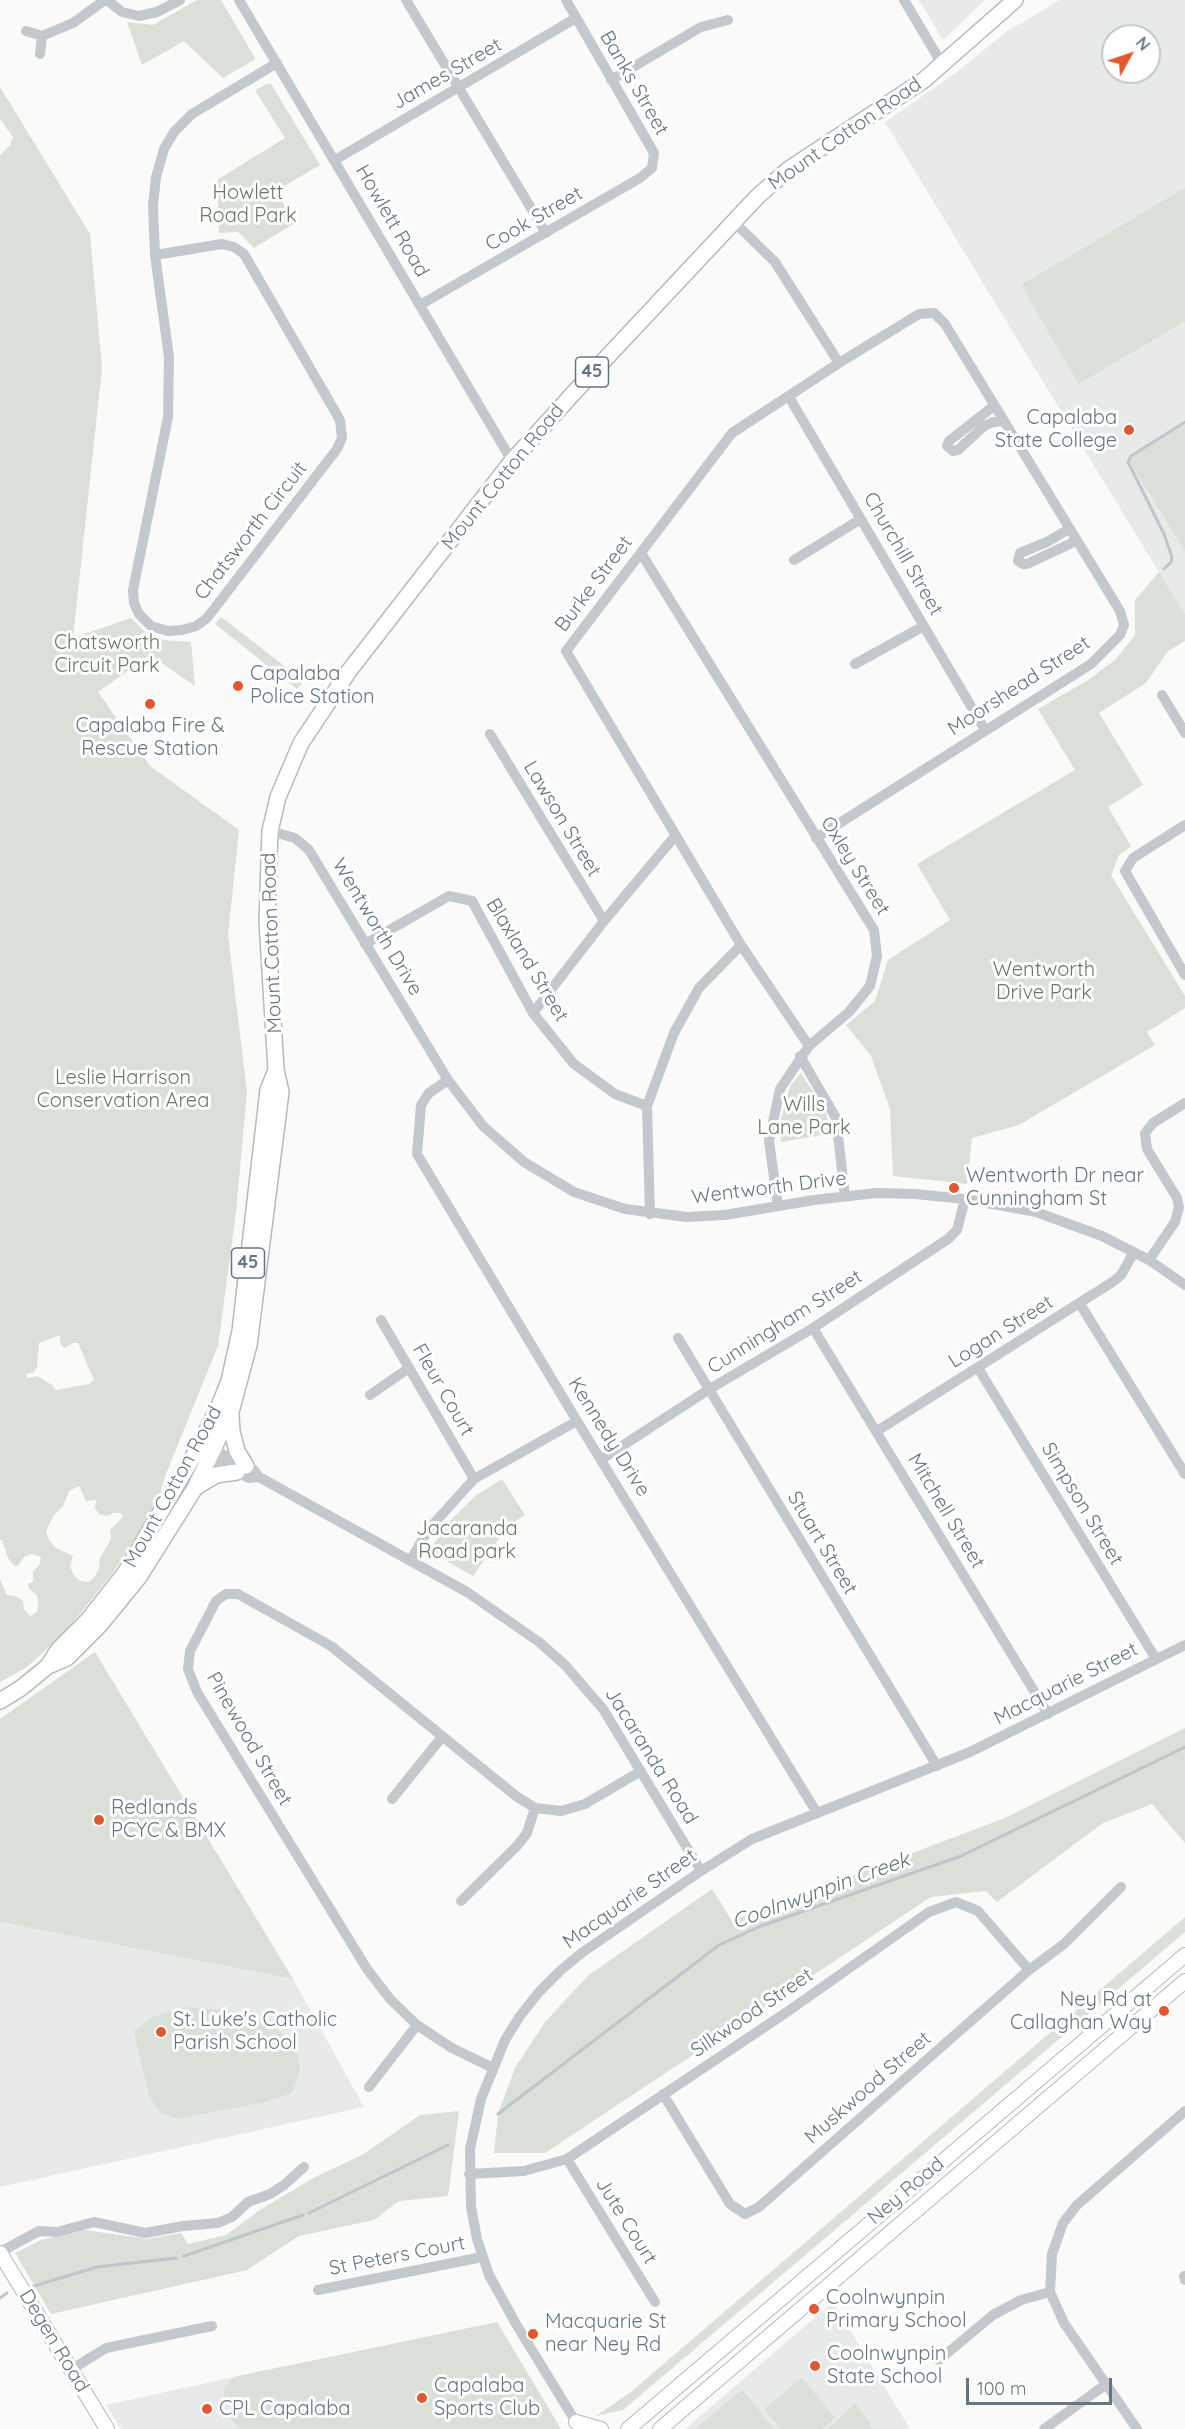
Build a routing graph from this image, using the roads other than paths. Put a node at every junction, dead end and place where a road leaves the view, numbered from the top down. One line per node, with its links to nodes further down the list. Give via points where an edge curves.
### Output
1 (106, 0): 2 (street, via 122,12 139,16); 11 (street, via 73,23)
2 (180, 0)
3 (239, 0): 13 (street, Howlett Road)
4 (406, 0): 16 (street)
5 (566, 0): 8 (street, Banks Street)
6 (904, 0): 14 (street)
7 (1016, 0): 14 (main road, Mount Cotton Road / 45)
8 (576, 18): 15 (street, Banks Street); 16 (street, James Street)
9 (728, 20): 15 (street, via 701,27)
10 (27, 31): 11 (street)
11 (42, 36): 12 (street)
12 (40, 54)
13 (277, 63): 18 (street, Howlett Road); 21 (street, Chatsworth Circuit, via 192,114 174,132 156,177)
14 (942, 64): 19 (main road, Mount Cotton Road / 45, via 924,80 789,169)
15 (610, 80): 17 (street, Banks Street)
16 (458, 88): 18 (street, James Street); 20 (street)
17 (654, 153): 20 (street, Cook Street, via 652,168 640,178)
18 (335, 160): 22 (street, Howlett Road)
19 (734, 222): 24 (street, via 775,262); 28 (main road, Mount Cotton Road / 45)
20 (546, 233): 22 (street, Cook Street)
21 (155, 255): 21 (street, Chatsworth Circuit, via 222,244 244,254 340,420 342,438 214,609 201,622 168,631 151,626 139,614 133,590 168,417 169,357)
22 (420, 304): 28 (street, Howlett Road)
23 (919, 314): 24 (street, Burke Street); 26 (street, Moorshead Street, via 934,313 940,318)
24 (839, 363): 25 (street, Burke Street)
25 (789, 397): 29 (street, Churchill Street); 32 (street, Burke Street, via 732,433)
26 (994, 406): 27 (street, Moorshead Street); 27 (street, via 947,446 958,450 984,426)
27 (1003, 421): 30 (street, Moorshead Street)
28 (512, 461): 41 (main road, Mount Cotton Road / 45, via 324,705 300,743 278,797)
29 (861, 519): 33 (street); 34 (street, Churchill Street)
30 (1069, 530): 31 (street, Moorshead Street); 31 (street, via 1020,553 1018,561 1028,564)
31 (1076, 541): 37 (street, Moorshead Street, via 1124,617 1123,629 1091,664)
32 (641, 553): 42 (street, Burke Street, via 566,651); 43 (street, Oxley Street)
33 (794, 560)
34 (924, 626): 35 (street); 37 (street, Churchill Street)
35 (855, 664)
36 (1162, 695): 38 (street)
37 (985, 730): 43 (street, Moorshead Street)
38 (1185, 733)
39 (490, 734): 44 (street, Lawson Street)
40 (1185, 825): 47 (street, via 1126,866 1126,876)
41 (270, 831): 45 (street, Wentworth Drive, via 295,838 309,850); 51 (main road, Mount Cotton Road / 45, via 267,921)
42 (676, 835): 44 (street); 46 (street, Burke Street)
43 (816, 838): 49 (street, Oxley Street, via 874,930 877,956 870,986 849,1012)
44 (604, 921): 48 (street)
45 (365, 944): 48 (street, Blaxland Street, via 449,896 472,902); 52 (street, Wentworth Drive)
46 (741, 945): 49 (street, Burke Street); 54 (street, via 699,988 674,1034)
47 (1185, 975)
48 (533, 1013): 54 (street, Blaxland Street, via 574,1064 615,1094)
49 (809, 1046): 50 (street, Oxley Street)
50 (800, 1056): 55 (street, via 836,1118); 57 (street, Oxley Street, via 780,1089 771,1128 769,1152)
51 (276, 1070): 70 (main road, Mount Cotton Road / 45, via 281,1092 249,1345); 73 (main road, Mount Cotton Road / 45, via 268,1090 236,1351)
52 (448, 1080): 58 (street, Wentworth Drive, via 483,1126 530,1166 574,1192); 71 (street, Kennedy Drive, via 429,1093 421,1105 417,1154)
53 (1185, 1103): 60 (street, via 1153,1123 1145,1133 1147,1149 1179,1207 1175,1222)
54 (646, 1106): 58 (street)
55 (845, 1196): 56 (street, Wentworth Drive, via 876,1193); 57 (street, Wentworth Drive)
56 (965, 1199): 59 (street, Wentworth Drive, via 1056,1218); 64 (street, Cunningham Street, via 957,1230 948,1239)
57 (778, 1206): 58 (street, Wentworth Drive, via 709,1216)
58 (650, 1214)
59 (1134, 1252): 60 (street, Wentworth Drive); 62 (street, Logan Street, via 1122,1275)
60 (1149, 1260): 61 (street, Wentworth Drive)
61 (1185, 1285)
62 (1080, 1304): 67 (street, Logan Street); 76 (street)
63 (381, 1320): 66 (street, Fleur Court)
64 (813, 1328): 68 (street, Cunningham Street); 72 (street, Mitchell Street)
65 (678, 1338): 68 (street, Stuart Street)
66 (409, 1368): 69 (street); 77 (street, Fleur Court)
67 (978, 1368): 72 (street, Logan Street); 81 (street, Simpson Street)
68 (708, 1390): 74 (street, Cunningham Street); 86 (street, Stuart Street)
69 (370, 1395)
70 (231, 1412): 73 (main road, Mount Cotton Road / 45); 75 (main road)
71 (577, 1421): 74 (street, Kennedy Drive); 77 (street)
72 (877, 1431): 84 (street, Mitchell Street)
73 (206, 1450): 75 (street, Jacaranda Road); 78 (main road, Mount Cotton Road / 45); 82 (main road, Mount Cotton Road / 45, via 125,1573)
74 (602, 1459): 90 (street, Kennedy Drive)
75 (242, 1469): 78 (main road, via 216,1475); 79 (street, Jacaranda Road, via 249,1478 259,1477)
76 (1185, 1474)
77 (474, 1479): 79 (street, via 428,1530)
78 (195, 1488): 82 (main road, Mount Cotton Road / 45, via 159,1548 99,1626 67,1658)
79 (410, 1561): 87 (street, Jacaranda Road, via 467,1592 565,1665 603,1709)
80 (1185, 1645): 81 (street, Macquarie Street)
81 (1156, 1659): 84 (street, Macquarie Street)
82 (48, 1666): 83 (main road, Mount Cotton Road / 45)
83 (0, 1701)
84 (1048, 1714): 86 (street, Macquarie Street)
85 (442, 1737): 88 (street); 89 (street, Pinewood Street); 97 (street, Pinewood Street, via 331,1646 238,1594 226,1594 216,1601 190,1651 188,1669 197,1692 366,1969)
86 (938, 1766): 90 (street, Macquarie Street)
87 (640, 1771): 89 (street, via 585,1804 561,1811); 91 (street, Jacaranda Road)
88 (392, 1799)
89 (535, 1808): 93 (street, via 517,1846)
90 (817, 1813): 91 (street, Macquarie Street, via 752,1839)
91 (701, 1871): 98 (street, Macquarie Street, via 561,1970 520,2016)
92 (1121, 1887): 95 (street, Muskwood Street, via 1064,1944)
93 (461, 1901)
94 (1185, 1954): 115 (main road, Ney Road)
95 (1029, 1971): 100 (street, Silkwood Street, via 978,1911 956,1902 929,1912); 100 (street, Muskwood Street, via 759,2207 745,2214 730,2204)
96 (1185, 1981): 119 (main road, Ney Road)
97 (417, 2025): 98 (street, Pinewood Street); 99 (street)
98 (493, 2068): 104 (street, Macquarie Street, via 481,2099)
99 (369, 2086)
100 (663, 2094): 102 (street, Silkwood Street)
101 (1185, 2111): 108 (street, via 1077,2205 1063,2223 1052,2254)
102 (567, 2159): 104 (street, Silkwood Street, via 525,2172); 109 (street, Jute Court)
103 (304, 2167): 105 (street, via 284,2186 248,2202 232,2217 218,2223 145,2234 94,2222 57,2232 39,2231)
104 (469, 2174): 106 (street, Macquarie Street, via 471,2207)
105 (0, 2253): 112 (main road, Degen Road)
106 (482, 2257): 107 (street, St Peters Court); 114 (street, Macquarie Street, via 499,2296)
107 (318, 2290)
108 (1050, 2292): 111 (street, via 1021,2300 993,2315); 113 (street, via 1064,2323)
109 (655, 2302)
110 (212, 2326): 112 (street, via 106,2348)
111 (939, 2360)
112 (72, 2369): 116 (main road, Degen Road)
113 (1105, 2385): 120 (street); 121 (street)
114 (578, 2426): 117 (main road)
115 (629, 2428): 118 (main road)
116 (107, 2429)
117 (601, 2429)
118 (610, 2429)
119 (660, 2429)
120 (1044, 2429)
121 (1137, 2429)

